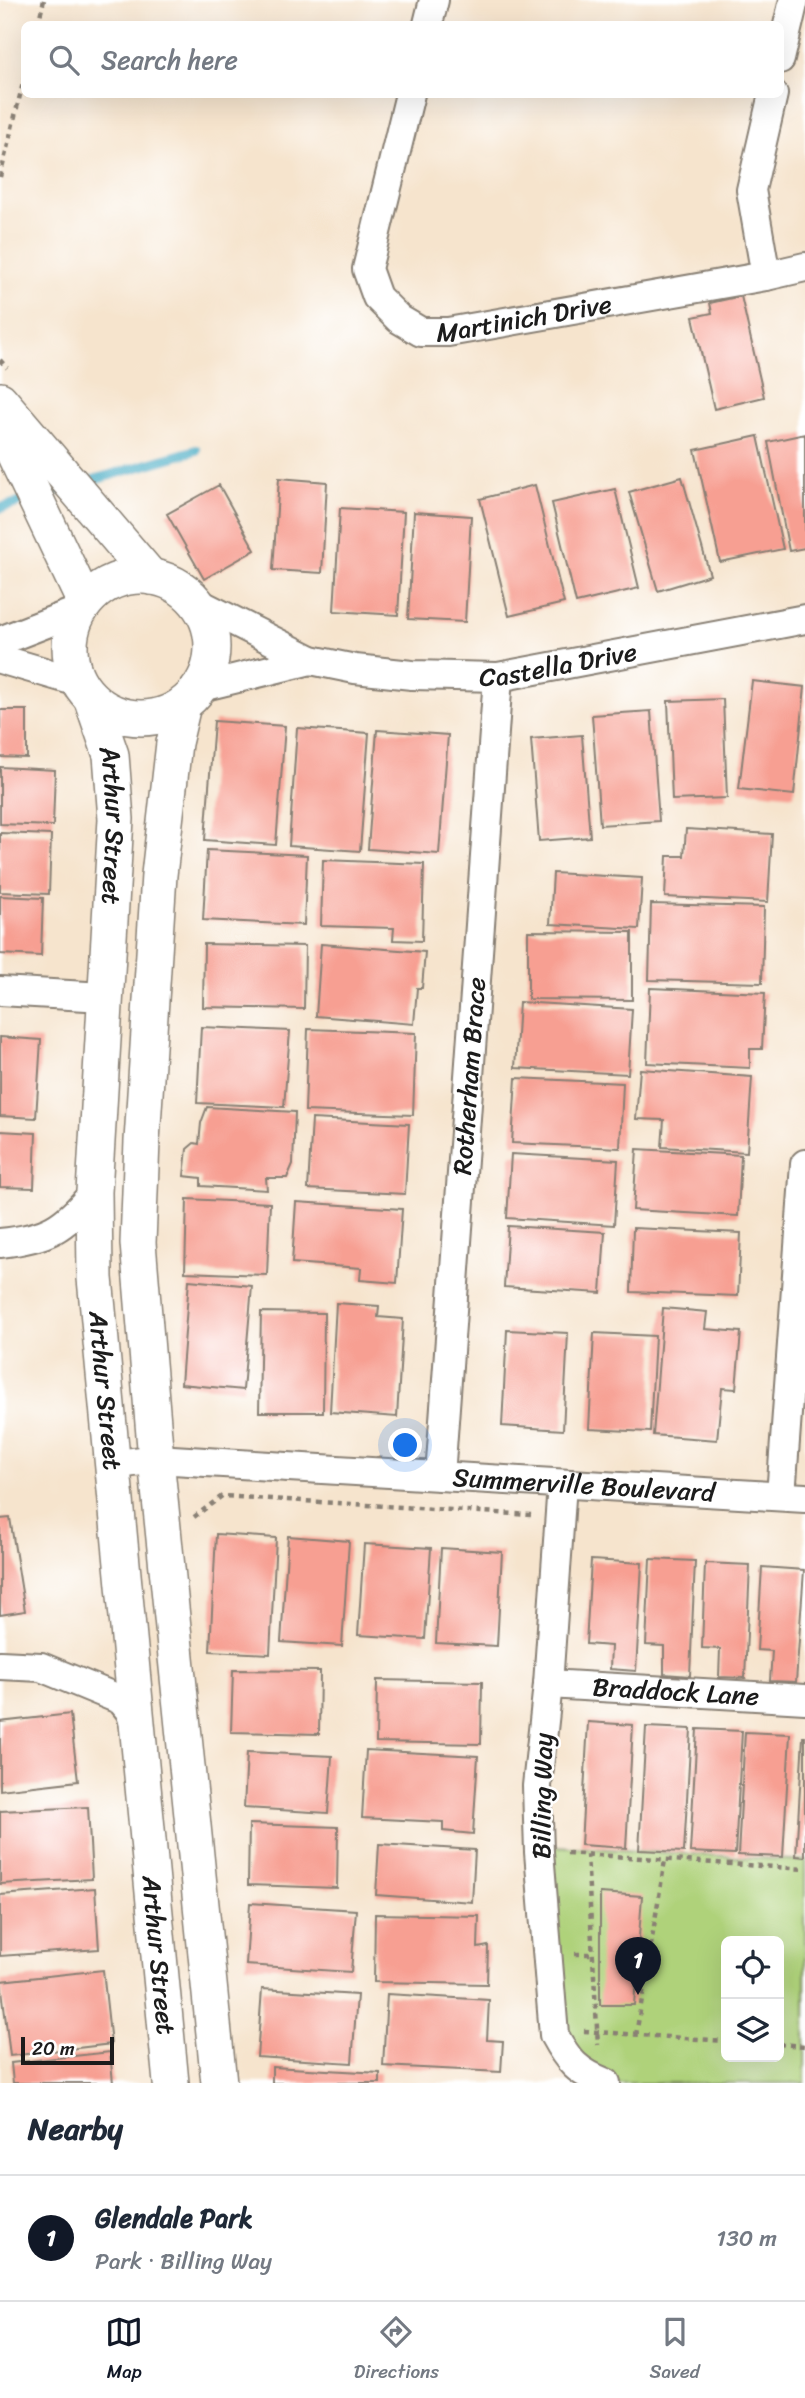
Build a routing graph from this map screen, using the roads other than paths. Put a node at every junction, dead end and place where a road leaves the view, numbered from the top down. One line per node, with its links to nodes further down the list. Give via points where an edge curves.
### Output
1 (434, 0): 3 (street)
2 (794, 0): 4 (street)
3 (429, 21)
4 (784, 42)
5 (409, 98): 8 (street, Martinich Drive, via 367,269 377,297 399,319 421,332 448,332)
6 (771, 98): 8 (street, via 751,190)
7 (805, 267): 8 (street, Martinich Drive)
8 (766, 276)
9 (0, 400): 11 (street)
10 (0, 424): 13 (street)
11 (151, 577): 12 (street, via 177,586); 13 (street, via 114,581)
12 (198, 603): 17 (street, Castella Drive); 20 (street, via 213,645 211,667)
13 (82, 607): 15 (street); 19 (street, via 69,646 72,665)
14 (805, 619): 18 (street, Castella Drive)
15 (0, 641)
16 (0, 659): 19 (street)
17 (311, 660): 18 (street, Castella Drive, via 412,675); 20 (street, Castella Drive)
18 (498, 677): 28 (street, Rotherham Brace)
19 (85, 691): 20 (street, via 113,713 136,719 161,716); 22 (street, Arthur Street, via 111,755 116,819)
20 (192, 696): 26 (street, Arthur Street, via 174,743 159,875 142,1141 138,1243)
21 (0, 991): 22 (street)
22 (104, 996): 24 (street, Arthur Street)
23 (805, 1164): 30 (street)
24 (94, 1192): 25 (street, via 68,1222 49,1233); 27 (street, Arthur Street, via 94,1278)
25 (0, 1243)
26 (156, 1459): 27 (street, Summerville Boulevard); 28 (street, Summerville Boulevard); 36 (street, Arthur Street)
27 (111, 1465): 34 (street, Arthur Street)
28 (440, 1476): 29 (street, Summerville Boulevard)
29 (562, 1484): 30 (street, Summerville Boulevard); 32 (street, Billing Way)
30 (793, 1497)
31 (0, 1665): 34 (street, via 41,1667 121,1700 131,1711)
32 (548, 1684): 33 (street, Braddock Lane); 37 (street, Billing Way, via 537,1786 554,2035 566,2058 585,2075)
33 (805, 1699)
34 (137, 1732): 35 (street, Arthur Street)
35 (171, 2083)
36 (219, 2083)
37 (606, 2083)

